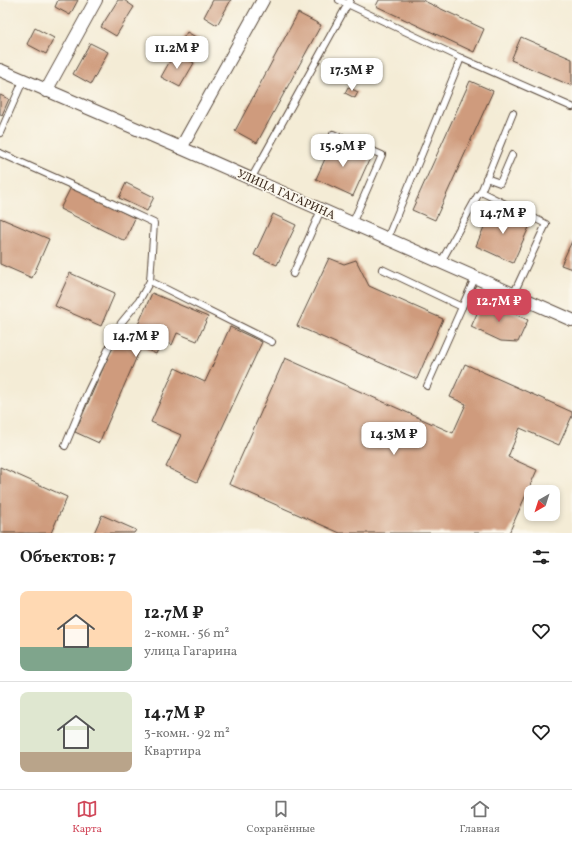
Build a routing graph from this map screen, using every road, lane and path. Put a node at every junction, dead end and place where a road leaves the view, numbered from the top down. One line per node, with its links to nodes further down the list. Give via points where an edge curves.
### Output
1 (96, 0): 8 (street)
2 (263, 0): 13 (street)
3 (339, 0): 4 (lane)
4 (349, 2): 5 (lane); 17 (lane)
5 (461, 58): 9 (lane); 21 (lane)
6 (0, 70): 7 (street, УЛИЦА ГАГАРИНА)
7 (23, 81): 8 (street, УЛИЦА ГАГАРИНА); 11 (lane)
8 (46, 91): 13 (street, УЛИЦА ГАГАРИНА)
9 (572, 107)
10 (513, 113): 16 (lane)
11 (0, 132)
12 (333, 134): 20 (lane, via 382,155)
13 (181, 148): 17 (street, УЛИЦА ГАГАРИНА)
14 (0, 153): 26 (lane, via 154,223)
15 (512, 155): 16 (lane, via 500,183)
16 (486, 178): 18 (lane)
17 (251, 179): 19 (street, УЛИЦА ГАГАРИНА)
18 (481, 192): 22 (lane); 27 (lane, via 546,224)
19 (321, 210): 20 (street, УЛИЦА ГАГАРИНА); 24 (lane)
20 (352, 224): 21 (street, УЛИЦА ГАГАРИНА)
21 (387, 239): 22 (street, УЛИЦА ГАГАРИНА)
22 (441, 262): 25 (street, УЛИЦА ГАГАРИНА)
23 (382, 269): 28 (lane)
24 (293, 274)
25 (475, 278): 27 (street, УЛИЦА ГАГАРИНА); 28 (lane)
26 (150, 281): 30 (lane); 32 (lane, via 139,301 121,323)
27 (513, 295): 29 (street, УЛИЦА ГАГАРИНА)
28 (462, 307): 31 (lane)
29 (572, 320)
30 (272, 342)
31 (427, 386)
32 (65, 446)

